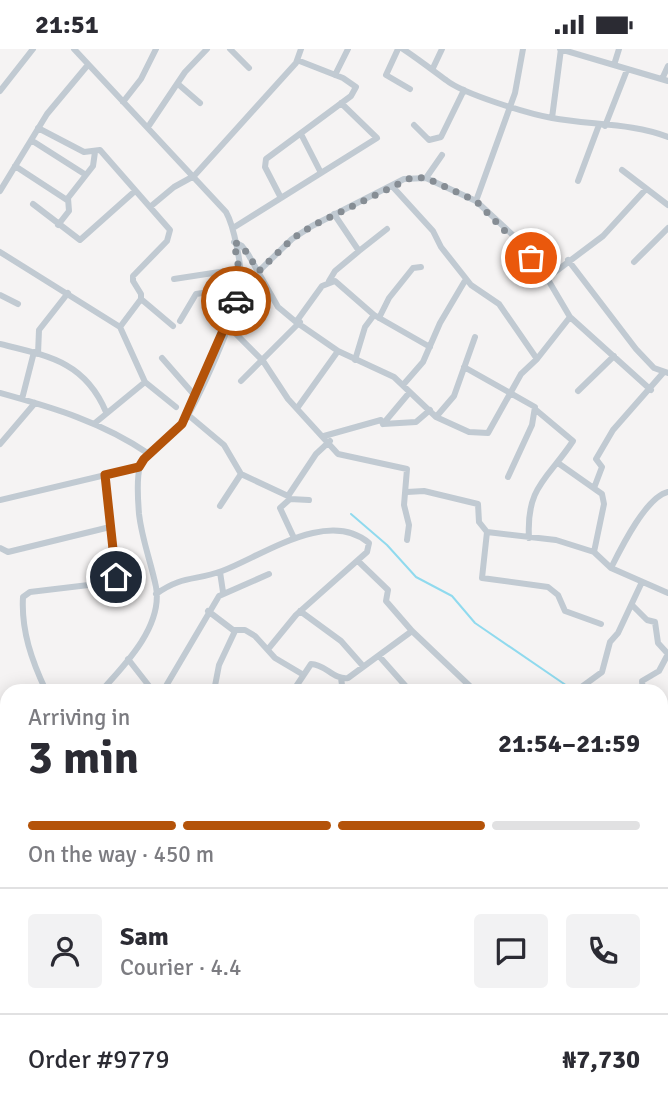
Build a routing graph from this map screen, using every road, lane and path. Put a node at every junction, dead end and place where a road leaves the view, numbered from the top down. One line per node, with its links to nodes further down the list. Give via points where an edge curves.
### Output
1 (33, 49): 25 (street)
2 (156, 49): 26 (street)
3 (206, 49): 22 (street)
4 (230, 49): 17 (street)
5 (301, 49): 13 (street)
6 (348, 49): 20 (street)
7 (400, 49): 18 (street); 23 (street, via 386,75)
8 (442, 49): 18 (street)
9 (523, 49): 29 (street)
10 (563, 49): 14 (street); 30 (street)
11 (619, 49): 14 (street)
12 (75, 50): 15 (street)
13 (297, 59): 20 (street); 44 (street)
14 (614, 65): 19 (street)
15 (88, 66): 26 (street); 34 (street)
16 (668, 66): 21 (street)
17 (249, 68)
18 (433, 68): 24 (street)
19 (627, 70): 21 (street); 32 (street)
20 (335, 75): 28 (street, via 356,87)
21 (665, 80)
22 (178, 84): 27 (street); 33 (street)
23 (410, 89)
24 (464, 90): 29 (street); 31 (street, via 441,137 431,141)
25 (0, 91)
26 (123, 102): 33 (street)
27 (200, 103)
28 (341, 103): 35 (street); 42 (street, via 377,138)
29 (510, 106): 30 (street); 53 (street)
30 (552, 118): 32 (street)
31 (414, 125)
32 (602, 126): 36 (street); 46 (street)
33 (148, 127): 44 (street)
34 (38, 128): 37 (street); 38 (street, via 84,152)
35 (301, 134): 42 (street); 51 (street, via 266,159 265,167)
36 (668, 137)
37 (31, 140): 40 (street); 43 (street)
38 (95, 152): 43 (street); 50 (street, via 100,150)
39 (442, 155): 45 (street)
40 (15, 166): 49 (street); 52 (street)
41 (622, 170): 48 (street)
42 (320, 171): 51 (street)
43 (86, 175): 52 (street)
44 (194, 176): 56 (street); 59 (street, via 226,212)
45 (426, 178): 47 (street, via 404,179); 53 (street)
46 (578, 181)
47 (392, 186): 57 (street); 72 (street, via 433,231)
48 (646, 189): 55 (street); 65 (street, via 603,236)
49 (0, 191)
50 (135, 191): 56 (street); 58 (street, via 83,239)
51 (281, 198): 59 (street)
52 (67, 200): 58 (street, via 69,211)
53 (476, 201): 70 (street, via 516,238)
54 (33, 204): 58 (street)
55 (668, 205)
56 (150, 207): 77 (street, via 170,232 134,276)
57 (334, 214): 63 (street); 69 (street, via 292,239)
58 (58, 225)
59 (233, 228): 62 (street)
60 (668, 228): 66 (street)
61 (387, 229): 63 (street)
62 (234, 242): 68 (street); 69 (street)
63 (359, 251): 73 (street)
64 (0, 252): 75 (street)
65 (568, 260): 70 (street); 97 (street, via 627,337)
66 (634, 261)
67 (421, 267): 79 (street, via 413,268)
68 (239, 269): 71 (street); 74 (street)
69 (259, 271): 82 (street, via 278,307)
70 (547, 278): 80 (street)
71 (174, 279)
72 (466, 279): 88 (street); 93 (street, via 497,303)
73 (329, 281): 79 (street, via 339,283); 82 (street)
74 (240, 287): 81 (street, via 196,294); 84 (street)
75 (68, 293): 85 (street); 90 (street, via 39,330)
76 (0, 295): 78 (street)
77 (141, 299): 83 (street); 85 (street)
78 (18, 304)
79 (376, 316): 88 (street); 94 (street, via 366,327)
80 (570, 317): 91 (street); 93 (street)
81 (180, 321)
82 (298, 322): 89 (street); 95 (street)
83 (173, 325)
84 (227, 325): 95 (street); 106 (street)
85 (120, 327): 99 (street)
86 (475, 337): 96 (street)
87 (0, 344): 90 (street)
88 (430, 347): 100 (street)
89 (338, 351): 94 (street); 110 (street)
90 (36, 353): 107 (street); 113 (street, via 89,380)
91 (614, 356): 101 (street); 102 (street)
92 (162, 358): 106 (street)
93 (537, 359): 104 (street)
94 (355, 360): 100 (street, via 386,372)
95 (263, 361): 98 (street); 110 (street)
96 (464, 367): 104 (street); 115 (street, via 454,396)
97 (665, 373): 101 (street)
98 (241, 381)
99 (145, 382): 109 (street); 113 (street)
100 (403, 385): 105 (street)
101 (650, 390): 127 (street, via 607,439 596,459 602,467)
102 (578, 391)
103 (0, 393): 107 (street)
104 (509, 393): 112 (street); 115 (street, via 486,435)
105 (409, 394): 111 (street); 117 (street)
106 (196, 397): 114 (street)
107 (22, 399): 108 (street)
108 (36, 403): 116 (street); 119 (street)
109 (176, 407)
110 (298, 407): 118 (street)
111 (430, 410): 115 (street); 117 (street, via 416,422)
112 (536, 410): 121 (street, via 573,441); 125 (street)
113 (106, 412): 116 (street)
114 (187, 414): 120 (street, via 177,431); 123 (street, via 223,445)
115 (436, 417)
116 (95, 423): 120 (street)
117 (383, 423): 118 (street)
118 (327, 439): 128 (street, via 345,458 405,467 409,472); 130 (street)
119 (0, 444)
120 (149, 454): 122 (street)
121 (558, 463): 127 (street); 137 (street, via 538,484 528,522)
122 (139, 467): 124 (street); 148 (street, via 141,533)
123 (241, 474): 130 (street); 133 (street)
124 (105, 475): 131 (street); 134 (street)
125 (508, 477)
126 (666, 482): 129 (street)
127 (594, 488): 140 (street, via 604,500)
128 (407, 492): 135 (street, via 424,491 478,504 479,522); 138 (street)
129 (666, 492): 142 (street, via 643,515)
130 (289, 498): 132 (street); 136 (street, via 279,510)
131 (0, 500)
132 (309, 500)
133 (220, 506)
134 (110, 527): 139 (street, via 8,552); 161 (street, via 117,573 113,581 30,592 23,597 27,645)
135 (487, 532): 137 (street); 152 (street, via 482,578 548,587 556,592 565,611)
136 (294, 538): 141 (street, via 352,532 370,545); 143 (street)
137 (529, 538): 140 (street, via 556,540)
138 (407, 540)
139 (0, 548)
140 (594, 552): 142 (street)
141 (358, 561): 151 (street); 154 (street, via 388,590 386,601)
142 (611, 568): 145 (street)
143 (219, 572): 146 (street); 148 (street, via 173,582)
144 (270, 574): 146 (street)
145 (641, 584): 147 (street); 149 (street)
146 (223, 593): 150 (street)
147 (668, 593)
148 (156, 594): 157 (street, via 155,613)
149 (632, 605): 170 (street, via 610,642 602,672); 171 (street, via 647,620 656,622 658,643 668,654 659,671)
150 (208, 611): 153 (street); 164 (street)
151 (300, 611): 155 (street); 158 (street, via 341,641)
152 (601, 624)
153 (235, 631): 155 (street, via 247,631); 165 (street)
154 (412, 631): 156 (street); 169 (street)
155 (268, 648): 159 (street)
156 (379, 656): 158 (street); 168 (street)
157 (128, 659): 162 (street); 163 (street)
158 (363, 666): 160 (street)
159 (302, 674): 160 (street, via 314,663); 166 (street)
160 (341, 678): 167 (street)
161 (43, 684)
162 (106, 684)
163 (148, 684)
164 (167, 684)
165 (215, 684)
166 (297, 684)
167 (340, 684)
168 (404, 684)
169 (468, 684)
170 (586, 684)
171 (642, 684)

